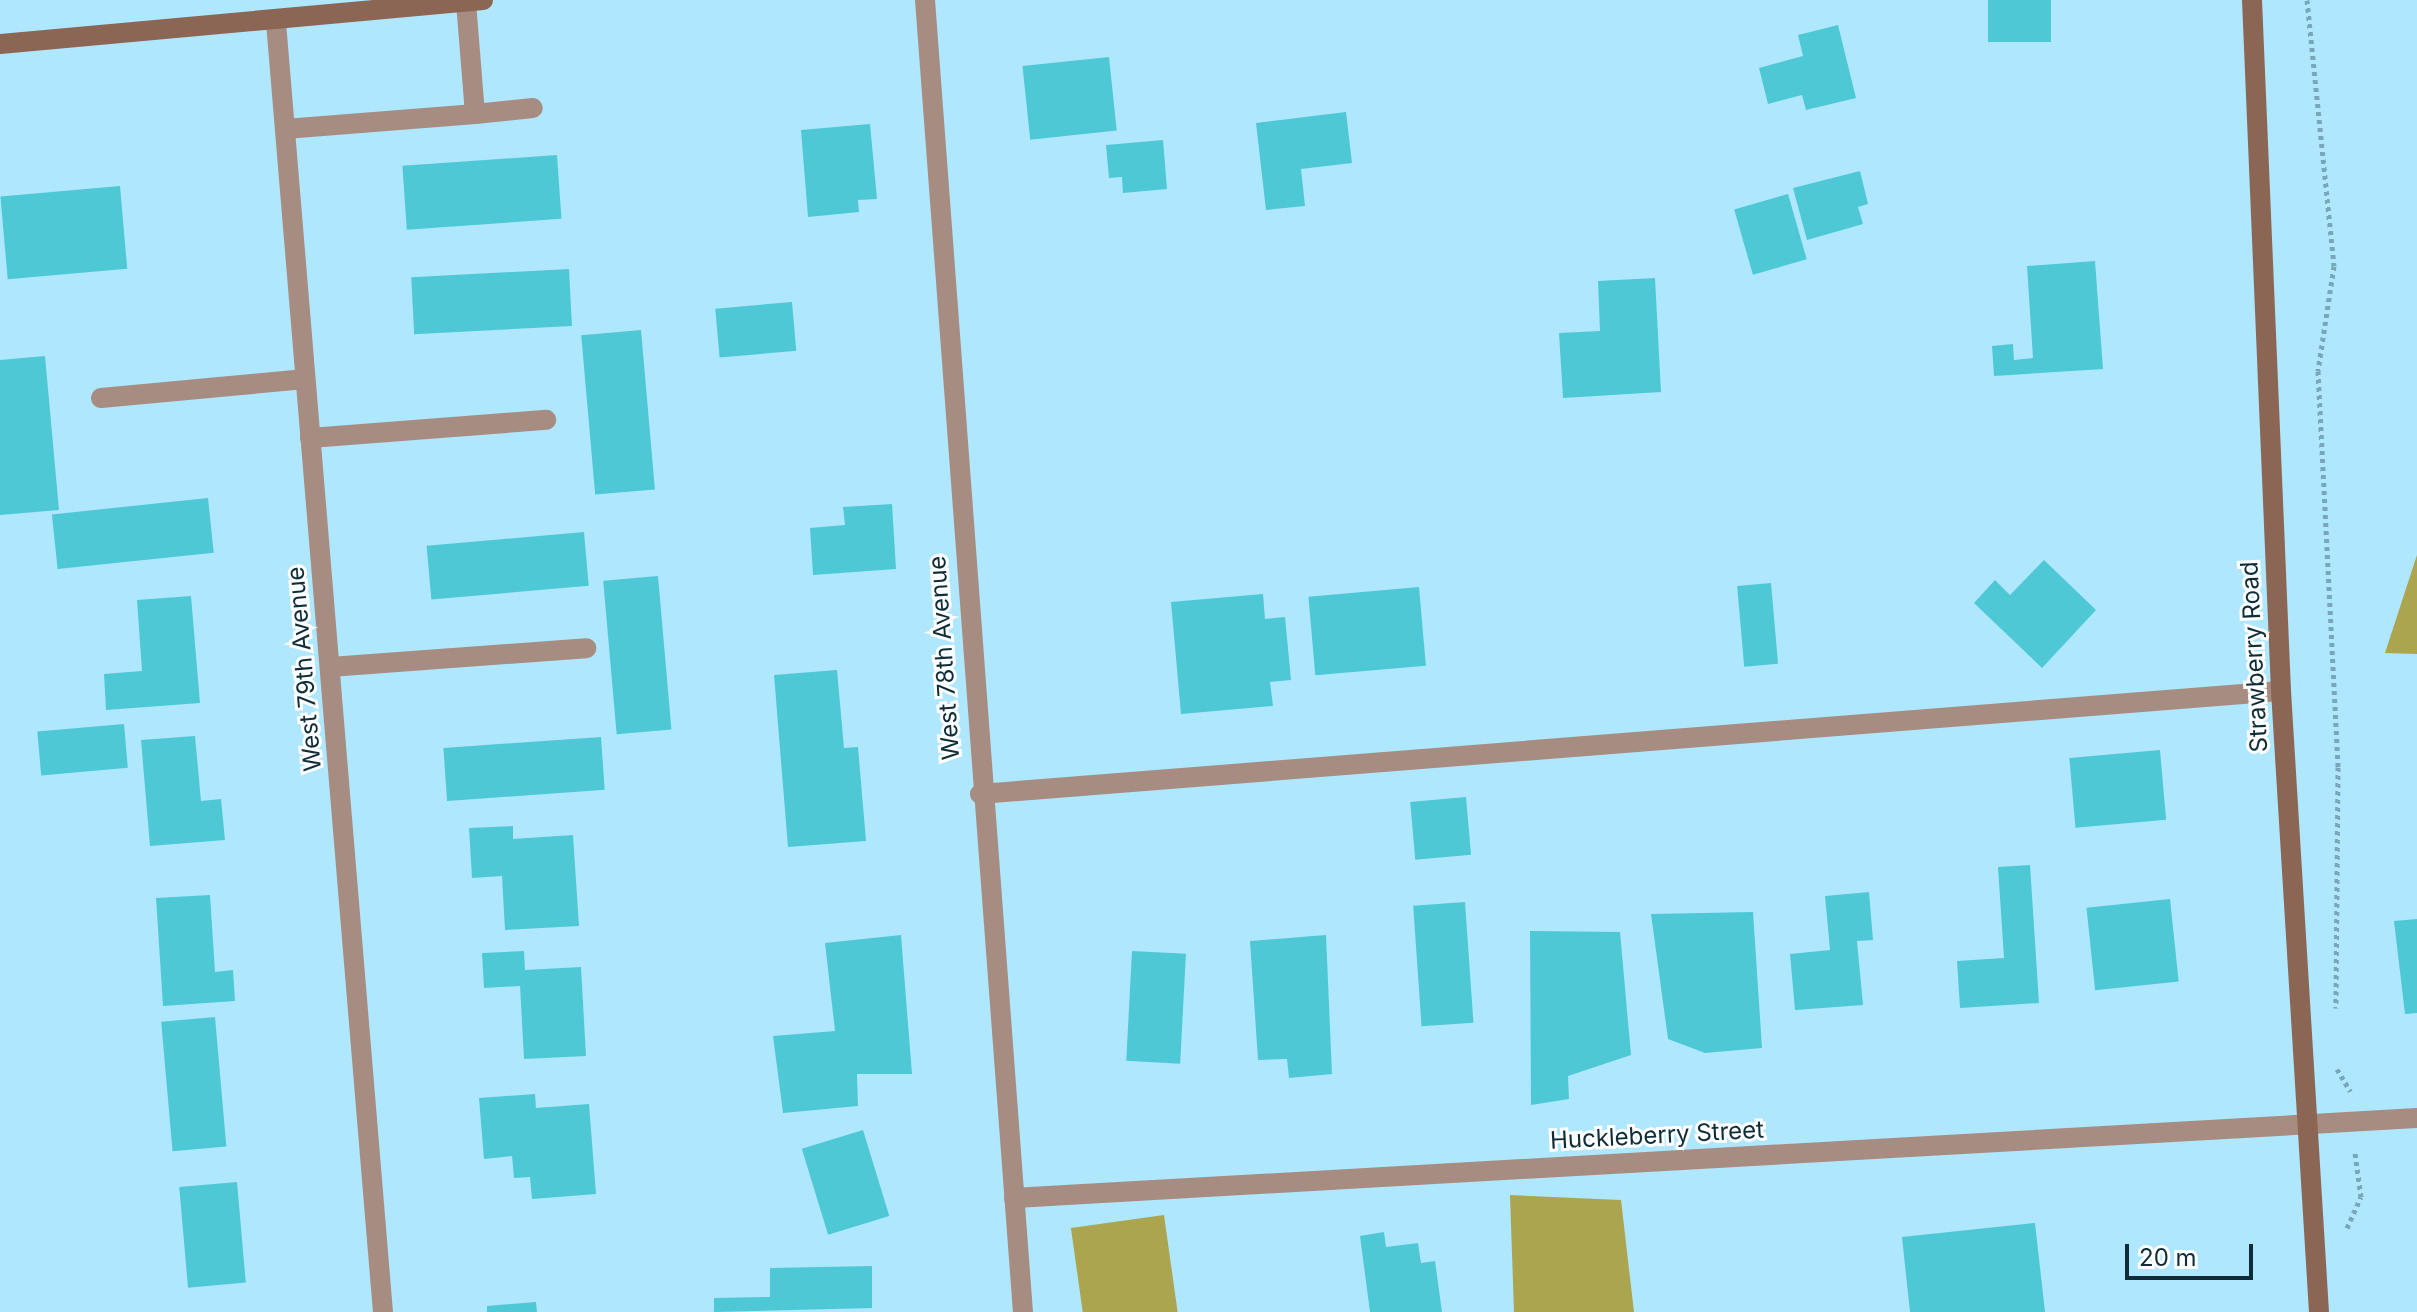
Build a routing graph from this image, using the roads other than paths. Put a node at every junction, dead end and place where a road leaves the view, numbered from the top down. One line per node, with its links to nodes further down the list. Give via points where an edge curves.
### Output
1 (925, 0): 16 (street, West 78th Avenue)
2 (2252, 0): 15 (street, Strawberry Road)
3 (474, 1): 4 (street); 7 (street)
4 (276, 22): 5 (street); 8 (street, West 79th Avenue)
5 (0, 44)
6 (533, 108): 7 (street)
7 (475, 114): 8 (street)
8 (285, 129): 9 (street, West 79th Avenue)
9 (305, 379): 10 (street); 12 (street, West 79th Avenue)
10 (101, 398)
11 (546, 420): 12 (street)
12 (310, 438): 14 (street, West 79th Avenue)
13 (586, 648): 14 (street)
14 (330, 667): 20 (street, West 79th Avenue)
15 (2281, 691): 16 (street); 18 (street, Strawberry Road)
16 (980, 794): 19 (street, West 78th Avenue)
17 (2417, 1118): 18 (street, Huckleberry Street)
18 (2304, 1124): 19 (street, Huckleberry Street); 22 (street, Strawberry Road)
19 (1014, 1198): 21 (street, West 78th Avenue)
20 (383, 1312)
21 (1023, 1312)
22 (2319, 1312)

